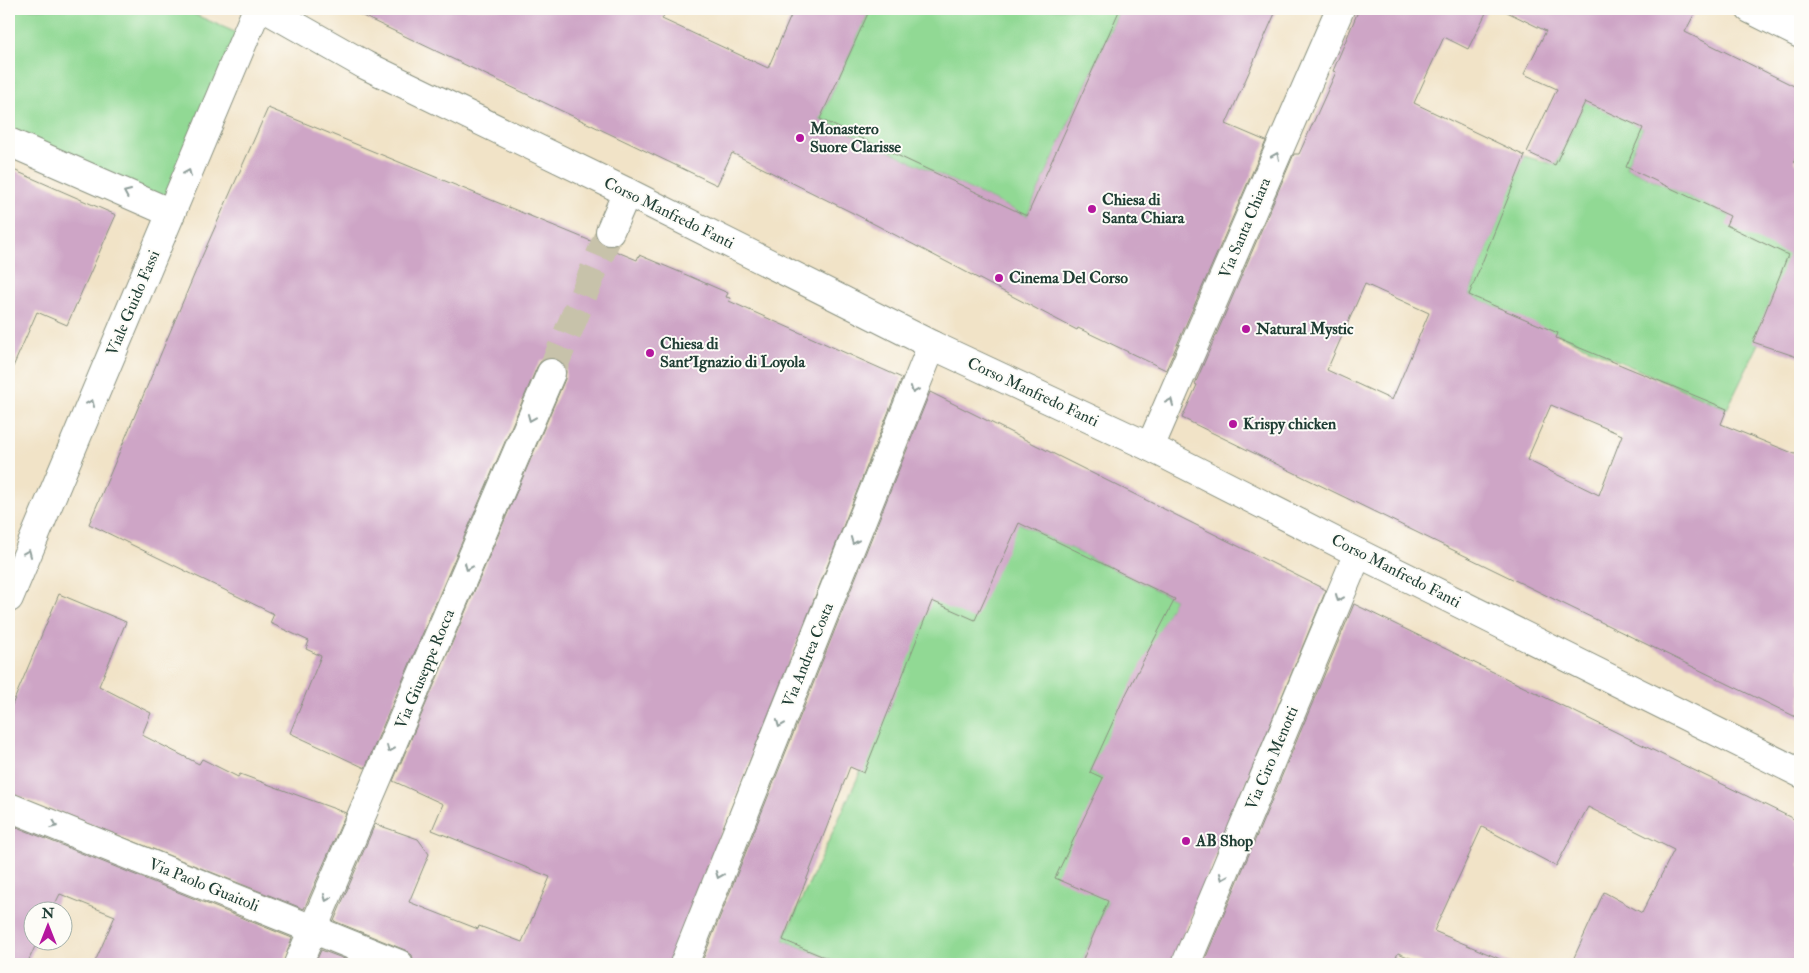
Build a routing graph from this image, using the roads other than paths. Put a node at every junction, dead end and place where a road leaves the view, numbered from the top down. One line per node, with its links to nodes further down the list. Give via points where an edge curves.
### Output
1 (257, 9): 8 (street, Viale Guido Fassi, one-way to 1)
2 (266, 9): 7 (street, Corso Manfredo Fanti, via 365,65)
3 (1340, 9): 12 (street, Via Santa Chiara, one-way to 3)
4 (1750, 9): 5 (street)
5 (1800, 34)
6 (9, 142): 8 (street, one-way to 6)
7 (627, 192): 9 (street); 10 (street, Corso Manfredo Fanti)
8 (171, 213): 14 (street, Viale Guido Fassi, one-way to 8)
9 (610, 231)
10 (932, 345): 12 (street, Corso Manfredo Fanti); 20 (street, Via Andrea Costa, one-way to 20)
11 (551, 373): 17 (street, Via Giuseppe Rocca, one-way to 17)
12 (1150, 447): 13 (street, Corso Manfredo Fanti)
13 (1358, 553): 15 (street, Corso Manfredo Fanti); 21 (street, Via Ciro Menotti, one-way to 21)
14 (9, 598)
15 (1800, 773)
16 (9, 807): 17 (street, Via Paolo Guaitoli, one-way to 17)
17 (314, 929): 18 (street, Via Giuseppe Rocca); 19 (street, Via Paolo Guaitoli)
18 (298, 964)
19 (399, 964)
20 (684, 964)
21 (1186, 964)

